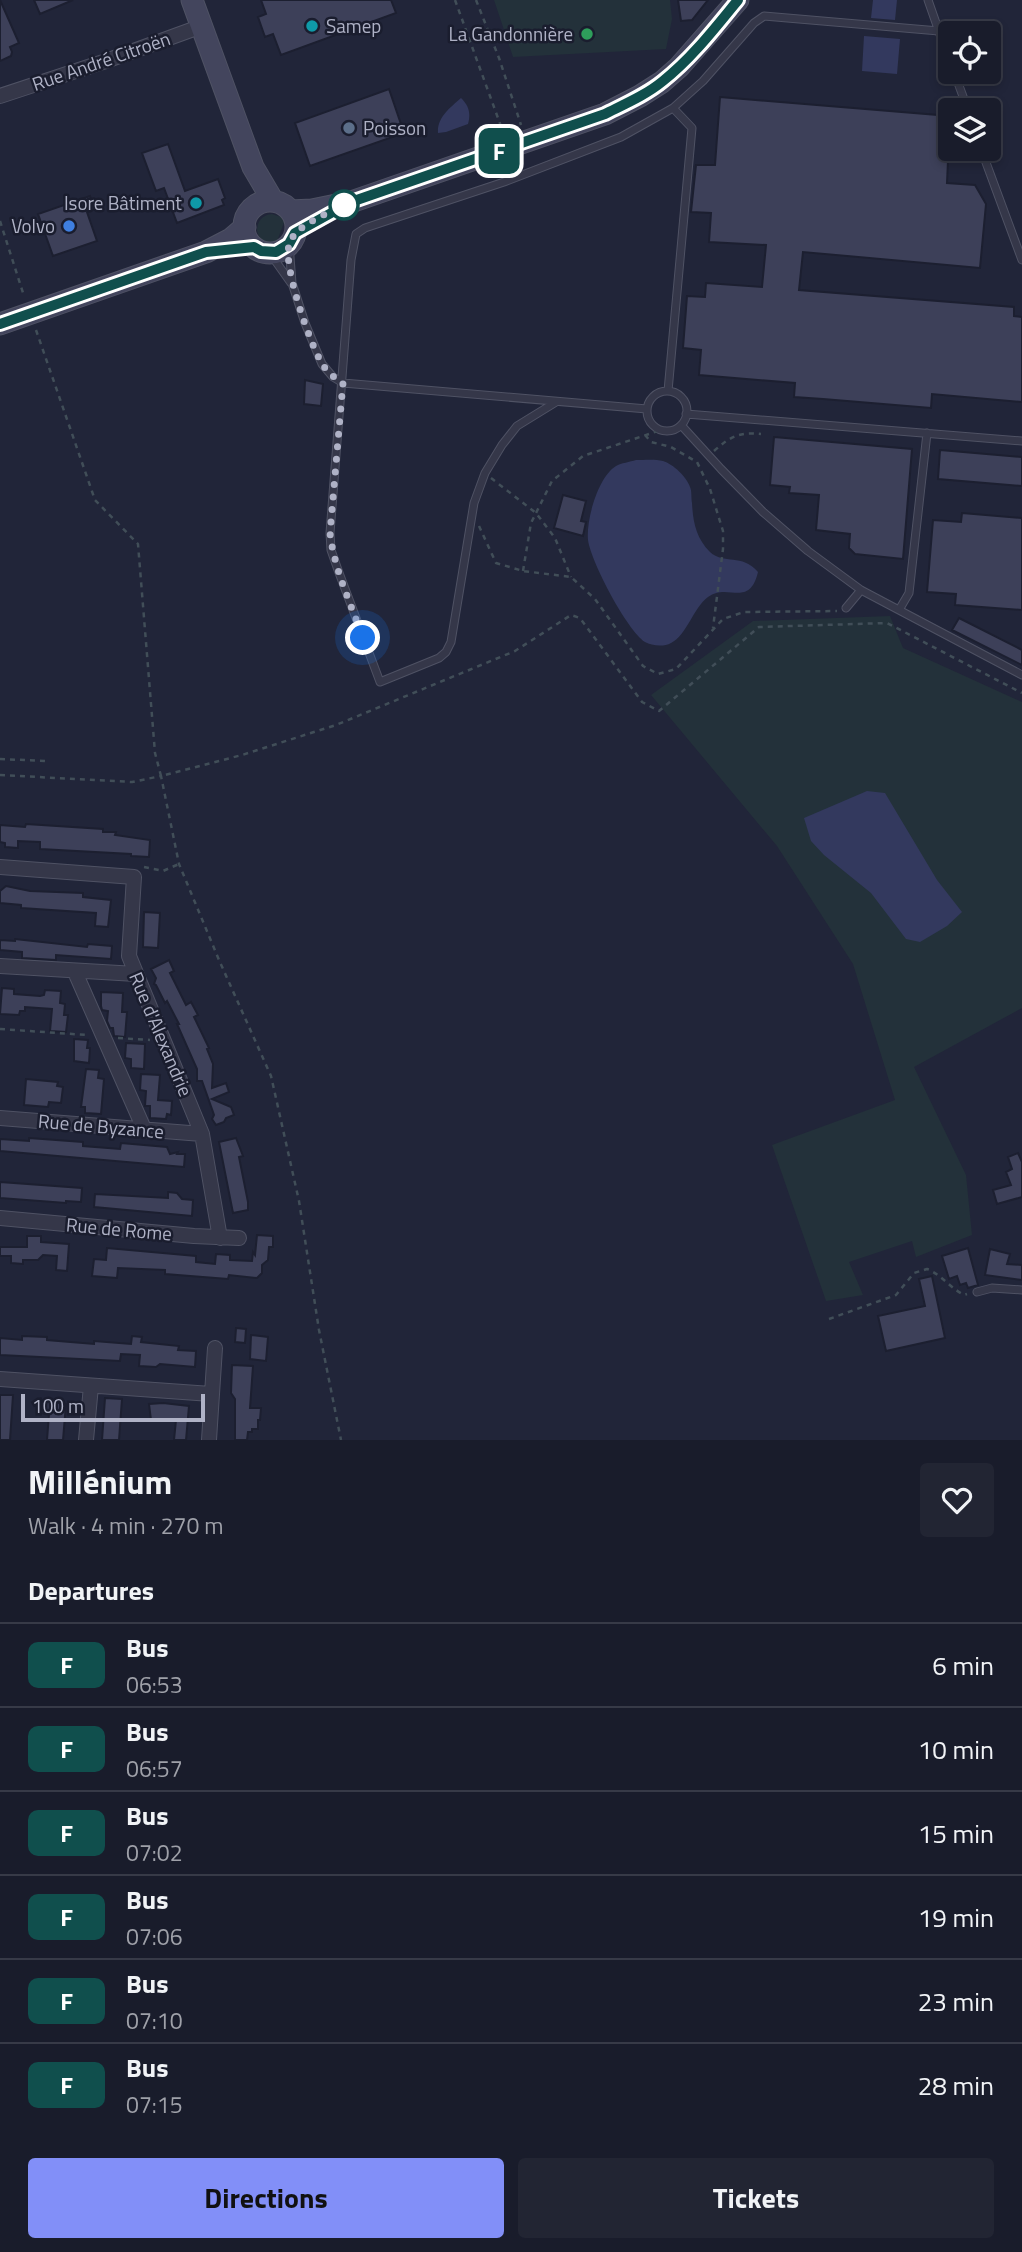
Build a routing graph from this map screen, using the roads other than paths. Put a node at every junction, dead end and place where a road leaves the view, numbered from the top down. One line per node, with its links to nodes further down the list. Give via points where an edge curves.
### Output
1 (192, 0): 4 (main road)
2 (738, 0): 10 (main road, via 679,67 640,96 605,114)
3 (928, 0): 5 (lane)
4 (202, 26): 7 (street, Rue André Citroën); 11 (main road, via 253,167)
5 (938, 28)
6 (938, 31): 8 (lane, via 764,16)
7 (0, 96)
8 (673, 108): 19 (lane, via 621,137 356,234); 20 (lane, via 692,128)
9 (986, 161): 16 (lane)
10 (351, 202): 11 (main road, via 312,210); 13 (main road)
11 (272, 206): 12 (main road, via 247,216); 13 (main road, via 296,226)
12 (245, 227): 14 (main road, via 246,235); 15 (main road)
13 (292, 239): 14 (main road, via 276,252); 17 (lane)
14 (262, 250): 15 (main road); 17 (lane)
15 (206, 252): 18 (main road)
16 (1022, 261)
17 (292, 283): 19 (lane, via 322,364)
18 (0, 324)
19 (343, 383): 21 (lane); 21 (lane, via 331,550 380,682 446,652 474,503 485,474 517,426)
20 (668, 391): 22 (lane, via 656,394); 23 (lane, via 680,396)
21 (556, 402): 22 (lane)
22 (647, 409): 24 (lane, via 650,422 660,430)
23 (686, 414): 24 (lane); 25 (lane)
24 (681, 425): 27 (lane, via 764,512)
25 (927, 433): 26 (lane); 29 (lane, via 909,593)
26 (1022, 441)
27 (861, 590): 28 (lane); 29 (lane)
28 (846, 608)
29 (899, 610): 30 (lane)
30 (1022, 675)
31 (0, 867): 34 (street, Rue d'Alexandrie, via 134,877 129,956)
32 (0, 967): 33 (street)
33 (75, 972): 34 (street); 36 (street)
34 (136, 974): 37 (street, Rue d'Alexandrie)
35 (0, 1118): 36 (street, Rue de Byzance)
36 (145, 1131): 37 (street, Rue de Byzance)
37 (202, 1134): 39 (street, Rue d'Alexandrie)
38 (0, 1218): 39 (street, Rue de Rome)
39 (220, 1238): 40 (street, Rue de Rome)
40 (239, 1238)
41 (1022, 1290): 42 (lane)
42 (977, 1292)
43 (215, 1348): 46 (street)
44 (0, 1379): 45 (street)
45 (91, 1386): 46 (street); 47 (street)
46 (211, 1394): 48 (street)
47 (86, 1440)
48 (209, 1440)

